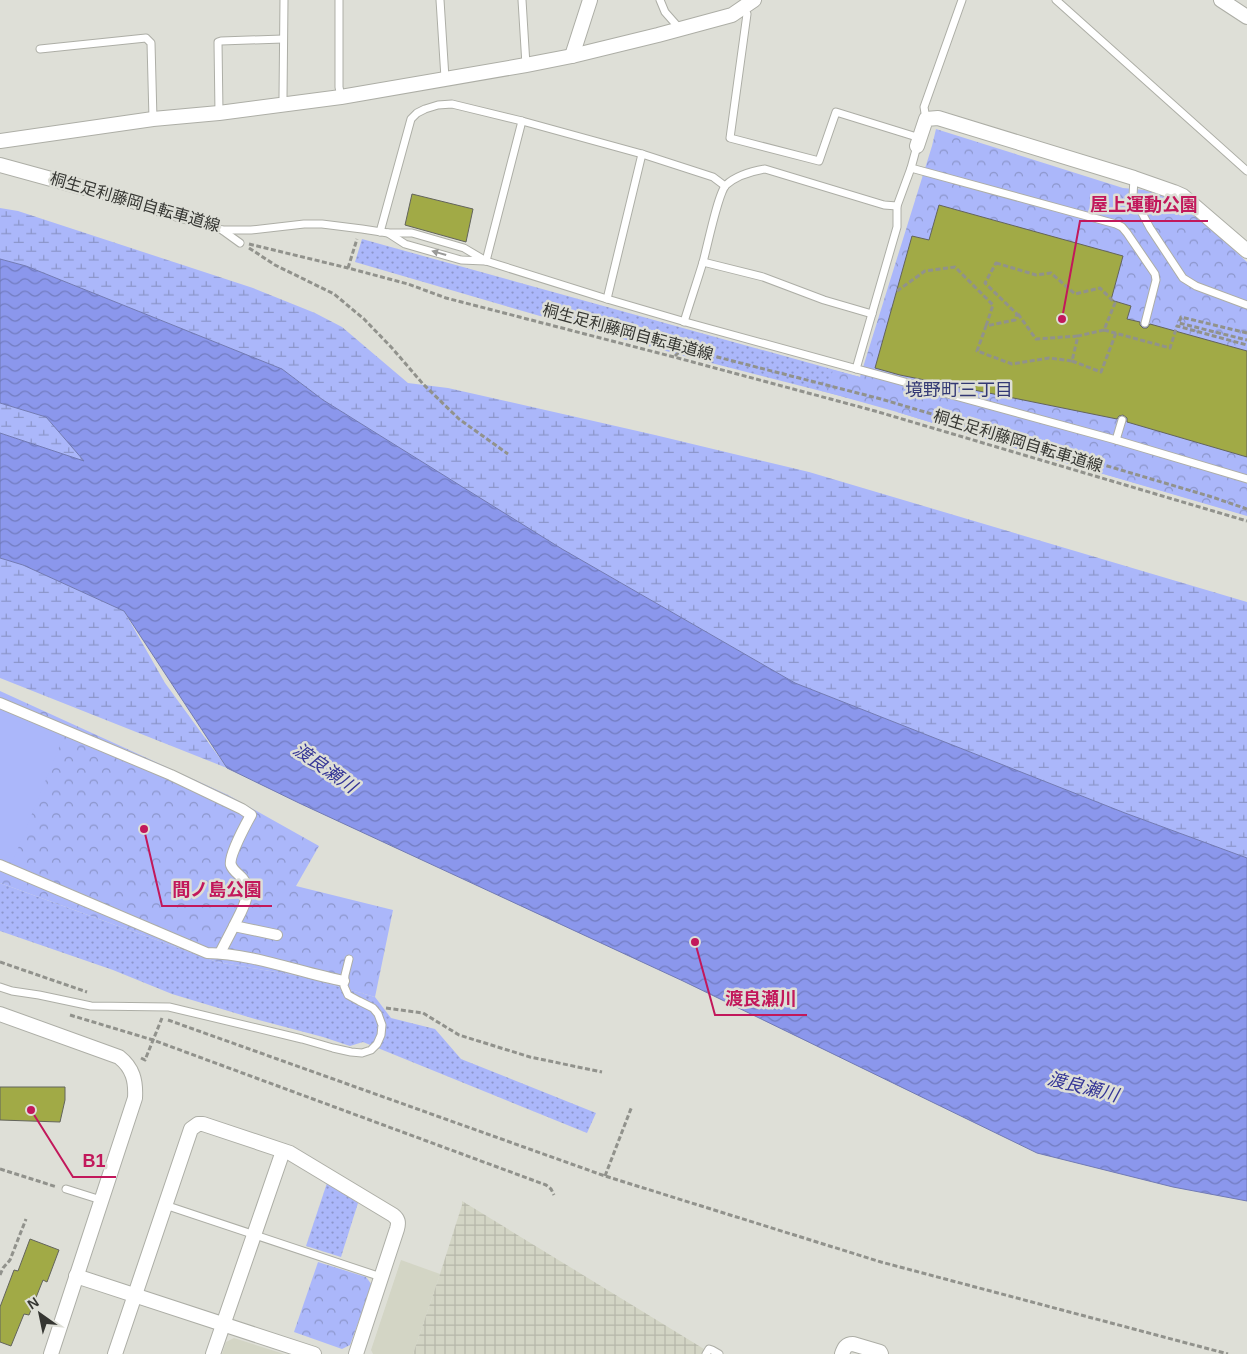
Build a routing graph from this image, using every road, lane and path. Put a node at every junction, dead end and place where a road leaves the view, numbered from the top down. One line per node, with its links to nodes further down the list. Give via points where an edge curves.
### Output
1 (284, 0): 13 (lane)
2 (339, 0): 18 (lane)
3 (440, 0): 17 (lane)
4 (522, 0): 16 (lane)
5 (590, 0): 15 (street)
6 (660, 0): 12 (lane, via 665,12)
7 (962, 0): 22 (lane, via 924,107)
8 (1056, 0): 29 (lane)
9 (1221, 0): 11 (street)
10 (749, 4): 12 (street, via 732,15); 25 (lane, via 730,138 819,161 836,112)
11 (1247, 17)
12 (680, 29): 15 (street)
13 (283, 39): 19 (lane); 20 (lane, via 218,42)
14 (40, 49): 21 (lane, via 146,38 151,43)
15 (572, 56): 16 (street)
16 (526, 65): 17 (street)
17 (445, 78): 18 (street)
18 (341, 97): 19 (street)
19 (284, 104): 20 (street)
20 (220, 113): 21 (street)
21 (153, 119): 24 (street)
22 (926, 119): 25 (street); 30 (street, via 938,118)
23 (522, 121): 26 (lane); 35 (lane, via 452,104 438,105 417,113 411,119); 40 (lane)
24 (0, 140)
25 (918, 142): 28 (lane)
26 (642, 154): 31 (lane, via 714,177); 44 (lane)
27 (0, 165): 32 (street)
28 (911, 168): 33 (lane); 49 (lane, via 1122,227 1156,280)
29 (1247, 171)
30 (1134, 178): 39 (street, via 1183,196); 45 (lane, via 1133,196 1182,278)
31 (725, 186): 33 (lane, via 765,169 884,205); 41 (lane)
32 (84, 188): 34 (lane)
33 (897, 206): 46 (lane, via 896,227)
34 (222, 230): 35 (lane, via 322,224); 38 (lane)
35 (380, 232): 36 (lane)
36 (388, 233): 40 (lane, one-way to 36, via 462,260 405,244); 40 (lane, via 412,233 437,240 464,248)
37 (358, 236): 42 (path)
38 (240, 243): 42 (path, 桐生足利藤岡自転車道線); 62 (path, via 275,265 334,294 364,319 459,419)
39 (1247, 251)
40 (486, 261): 44 (lane)
41 (703, 262): 46 (lane); 48 (lane)
42 (348, 268): 57 (path, 桐生足利藤岡自転車道線, via 446,298)
43 (897, 291): 50 (path, via 925,271 955,267 994,305)
44 (607, 299): 48 (lane)
45 (1247, 305)
46 (872, 314): 59 (lane)
47 (1017, 314): 50 (path, via 1015,320); 51 (path, via 986,283 996,263 1036,275 1051,273 1075,294 1100,288 1115,303); 54 (path, via 1036,339)
48 (684, 322): 59 (lane)
49 (1146, 323)
50 (986, 326): 58 (path, via 978,351 1012,364 1049,358)
51 (1104, 330): 52 (path); 54 (path)
52 (1116, 333): 56 (path, via 1170,348 1177,326); 58 (path, via 1102,372)
53 (1247, 333): 55 (path, via 1181,317 1179,323)
54 (1078, 336): 58 (path)
55 (1247, 340)
56 (1247, 344)
57 (674, 357): 64 (path, via 686,349 880,399); 65 (path, 桐生足利藤岡自転車道線, via 875,411)
58 (1072, 361)
59 (856, 369): 61 (lane)
60 (1122, 420): 61 (lane)
61 (1116, 440): 63 (lane)
62 (508, 454)
63 (1247, 479)
64 (1247, 509)
65 (1247, 521)
66 (0, 703): 68 (street, via 171,775 251,815 231,857 231,864 247,887 247,897)
67 (0, 865): 70 (street, via 206,953)
68 (234, 926): 69 (street); 70 (street)
69 (277, 935)
70 (220, 953): 73 (street, via 251,957)
71 (349, 959): 73 (lane)
72 (0, 962): 75 (path)
73 (344, 981): 76 (lane, via 348,995)
74 (0, 987): 76 (lane, via 91,1006 169,1007 362,1053 371,1050 382,1035 382,1025)
75 (88, 992)
76 (373, 1008): 81 (path, via 423,1013 459,1035 530,1057)
77 (0, 1014): 88 (street, via 119,1057 127,1063 136,1085 135,1098)
78 (69, 1014): 79 (path)
79 (153, 1040): 80 (path); 85 (path, via 161,1018); 87 (path, via 546,1184)
80 (145, 1060)
81 (602, 1072)
82 (632, 1106): 85 (path)
83 (283, 1151): 89 (street, via 198,1124 191,1130); 91 (street); 94 (street, via 397,1218 397,1229)
84 (0, 1169): 86 (path)
85 (605, 1176): 106 (path, via 882,1262)
86 (66, 1189): 88 (lane)
87 (554, 1194)
88 (101, 1200): 93 (street)
89 (165, 1205): 91 (lane); 95 (street)
90 (26, 1220): 92 (path, via 10,1260)
91 (254, 1235): 94 (lane); 96 (street)
92 (0, 1274)
93 (76, 1276): 95 (street); 97 (street)
94 (381, 1277): 101 (street)
95 (134, 1295): 96 (street); 98 (street)
96 (223, 1324): 99 (street); 100 (street)
97 (50, 1354)
98 (115, 1354)
99 (213, 1354)
100 (314, 1354)
101 (356, 1354)
102 (706, 1354): 103 (lane, via 712,1350)
103 (719, 1354)
104 (842, 1354): 105 (street, via 845,1347 853,1344)
105 (881, 1354)
106 (1228, 1354)

